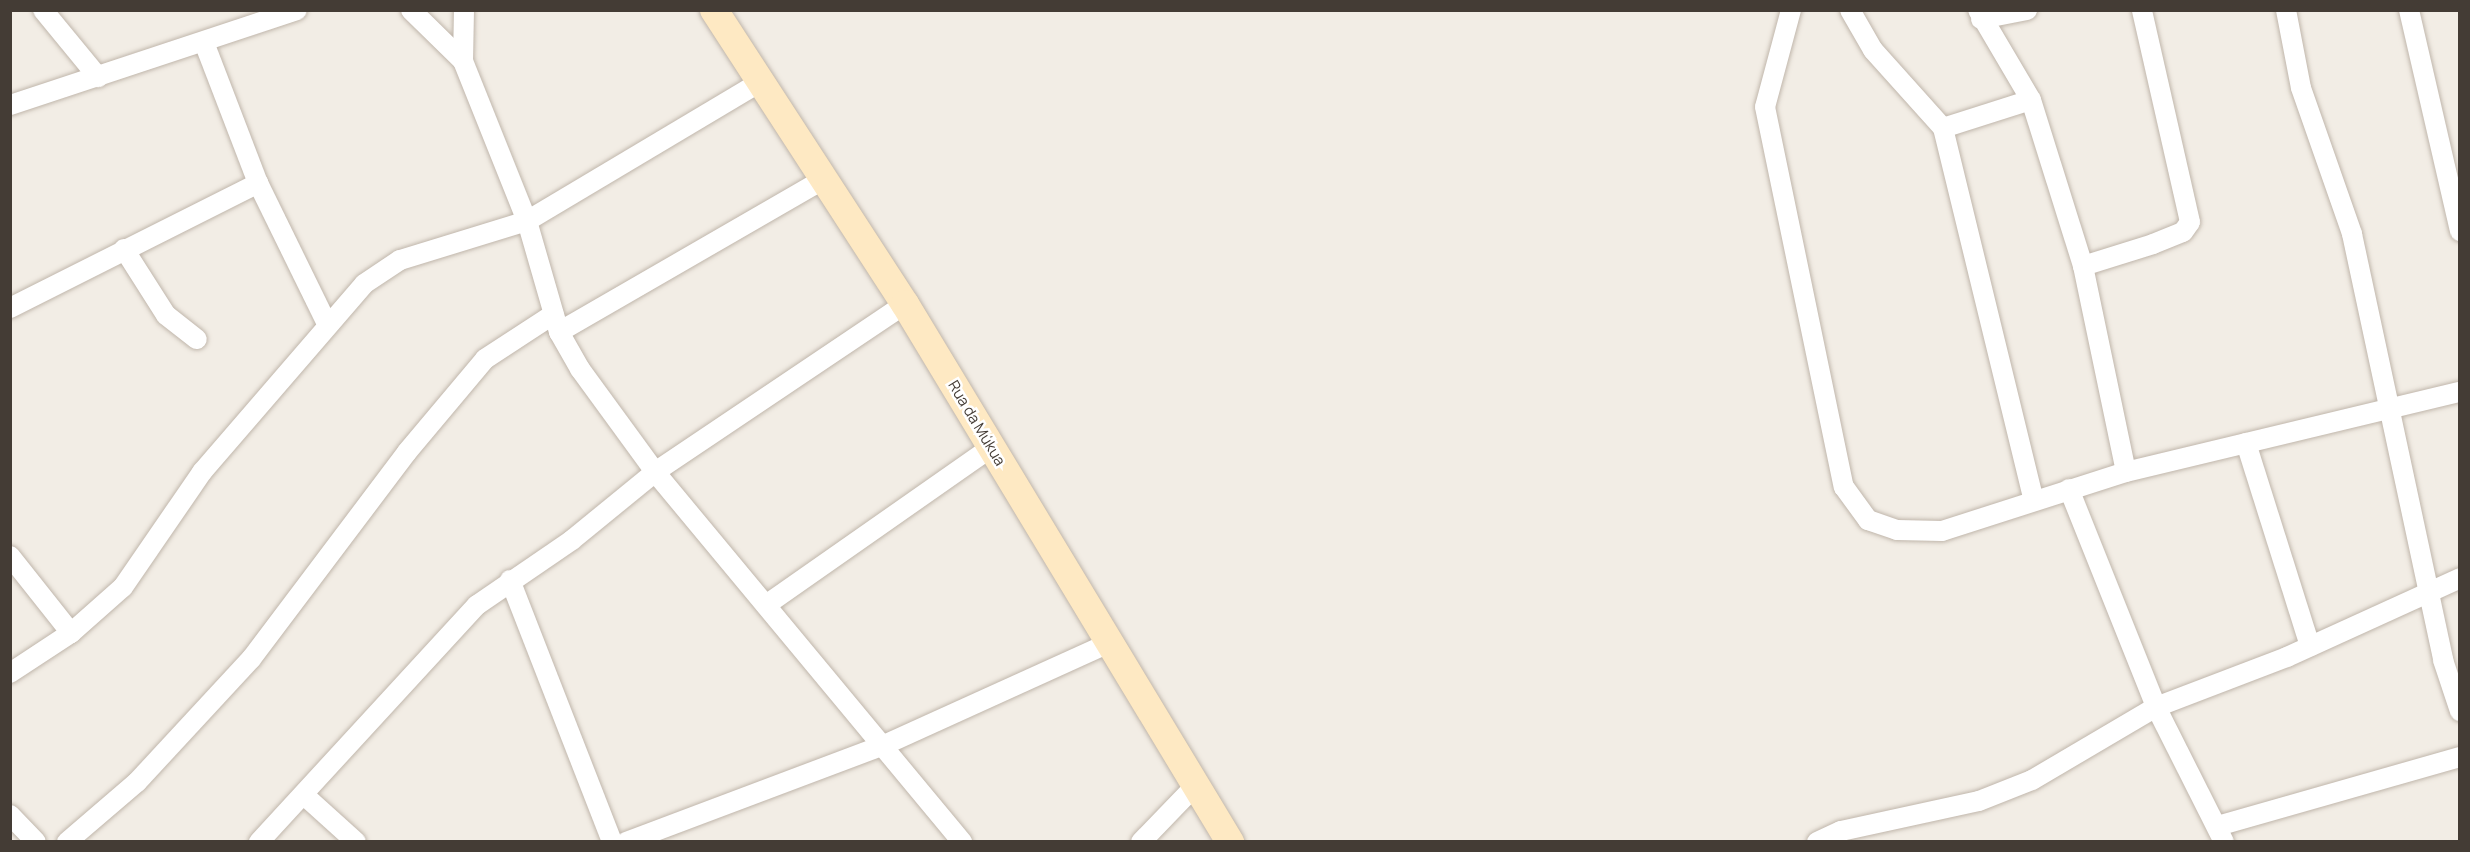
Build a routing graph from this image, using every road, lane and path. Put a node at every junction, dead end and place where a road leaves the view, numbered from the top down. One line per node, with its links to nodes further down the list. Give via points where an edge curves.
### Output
1 (43, 10): 15 (street)
2 (297, 10): 13 (street)
3 (411, 10): 14 (street)
4 (464, 10): 14 (street)
5 (714, 10): 16 (street, Rua da Múkua)
6 (1791, 10): 38 (street, via 1765,107 1848,496 1868,520 1919,532 1942,531)
7 (1851, 10): 19 (street, via 1873,50)
8 (2027, 10): 12 (street)
9 (2142, 10): 25 (street, via 2190,222 2163,240)
10 (2286, 10): 32 (street, via 2301,88 2352,234)
11 (2409, 10): 23 (street)
12 (1979, 15): 17 (street)
13 (205, 45): 15 (street); 21 (street)
14 (463, 61): 22 (street)
15 (98, 77): 18 (street)
16 (760, 82): 20 (street, Rua da Múkua); 22 (street)
17 (2031, 100): 19 (street); 25 (street)
18 (10, 105)
19 (1943, 128): 38 (street)
20 (824, 179): 26 (street, Rua da Múkua); 29 (street)
21 (258, 183): 24 (street); 28 (street)
22 (527, 221): 28 (street, via 400,260 358,289); 29 (street)
23 (2460, 231)
24 (124, 249): 27 (street); 30 (street, via 166,315)
25 (2083, 266): 36 (street)
26 (905, 304): 34 (street, Rua da Múkua); 35 (street)
27 (10, 308)
28 (326, 322): 44 (street, via 202,472 123,587)
29 (556, 323): 35 (street, via 604,406); 57 (street, via 485,359 407,452 251,659 137,782)
30 (198, 339)
31 (2460, 392): 32 (street)
32 (2387, 409): 33 (street); 42 (street)
33 (2246, 443): 36 (street); 46 (street)
34 (992, 447): 43 (street); 45 (street, Rua da Múkua)
35 (655, 472): 41 (street, via 572,540); 43 (street)
36 (2126, 472): 37 (street)
37 (2069, 489): 38 (street); 48 (street)
38 (2034, 500)
39 (10, 555): 44 (street)
40 (2460, 578): 42 (street)
41 (510, 580): 53 (street, via 457,624); 60 (street)
42 (2432, 590): 46 (street); 49 (street, via 2443,660)
43 (766, 605): 50 (street)
44 (71, 633): 47 (street)
45 (1111, 642): 50 (street); 52 (street, Rua da Múkua)
46 (2310, 646): 48 (street)
47 (10, 673)
48 (2156, 707): 55 (street); 65 (street, via 2032,780 1979,801 1841,831)
49 (2460, 711)
50 (882, 746): 61 (street); 62 (street)
51 (2460, 757): 55 (street)
52 (1195, 786): 63 (street); 64 (street, Rua da Múkua)
53 (304, 795): 58 (street); 59 (street)
54 (10, 815): 56 (street)
55 (2221, 834)
56 (36, 842)
57 (67, 842)
58 (259, 842)
59 (356, 842)
60 (612, 842)
61 (626, 842)
62 (962, 842)
63 (1141, 842)
64 (1230, 842)
65 (1816, 842)

